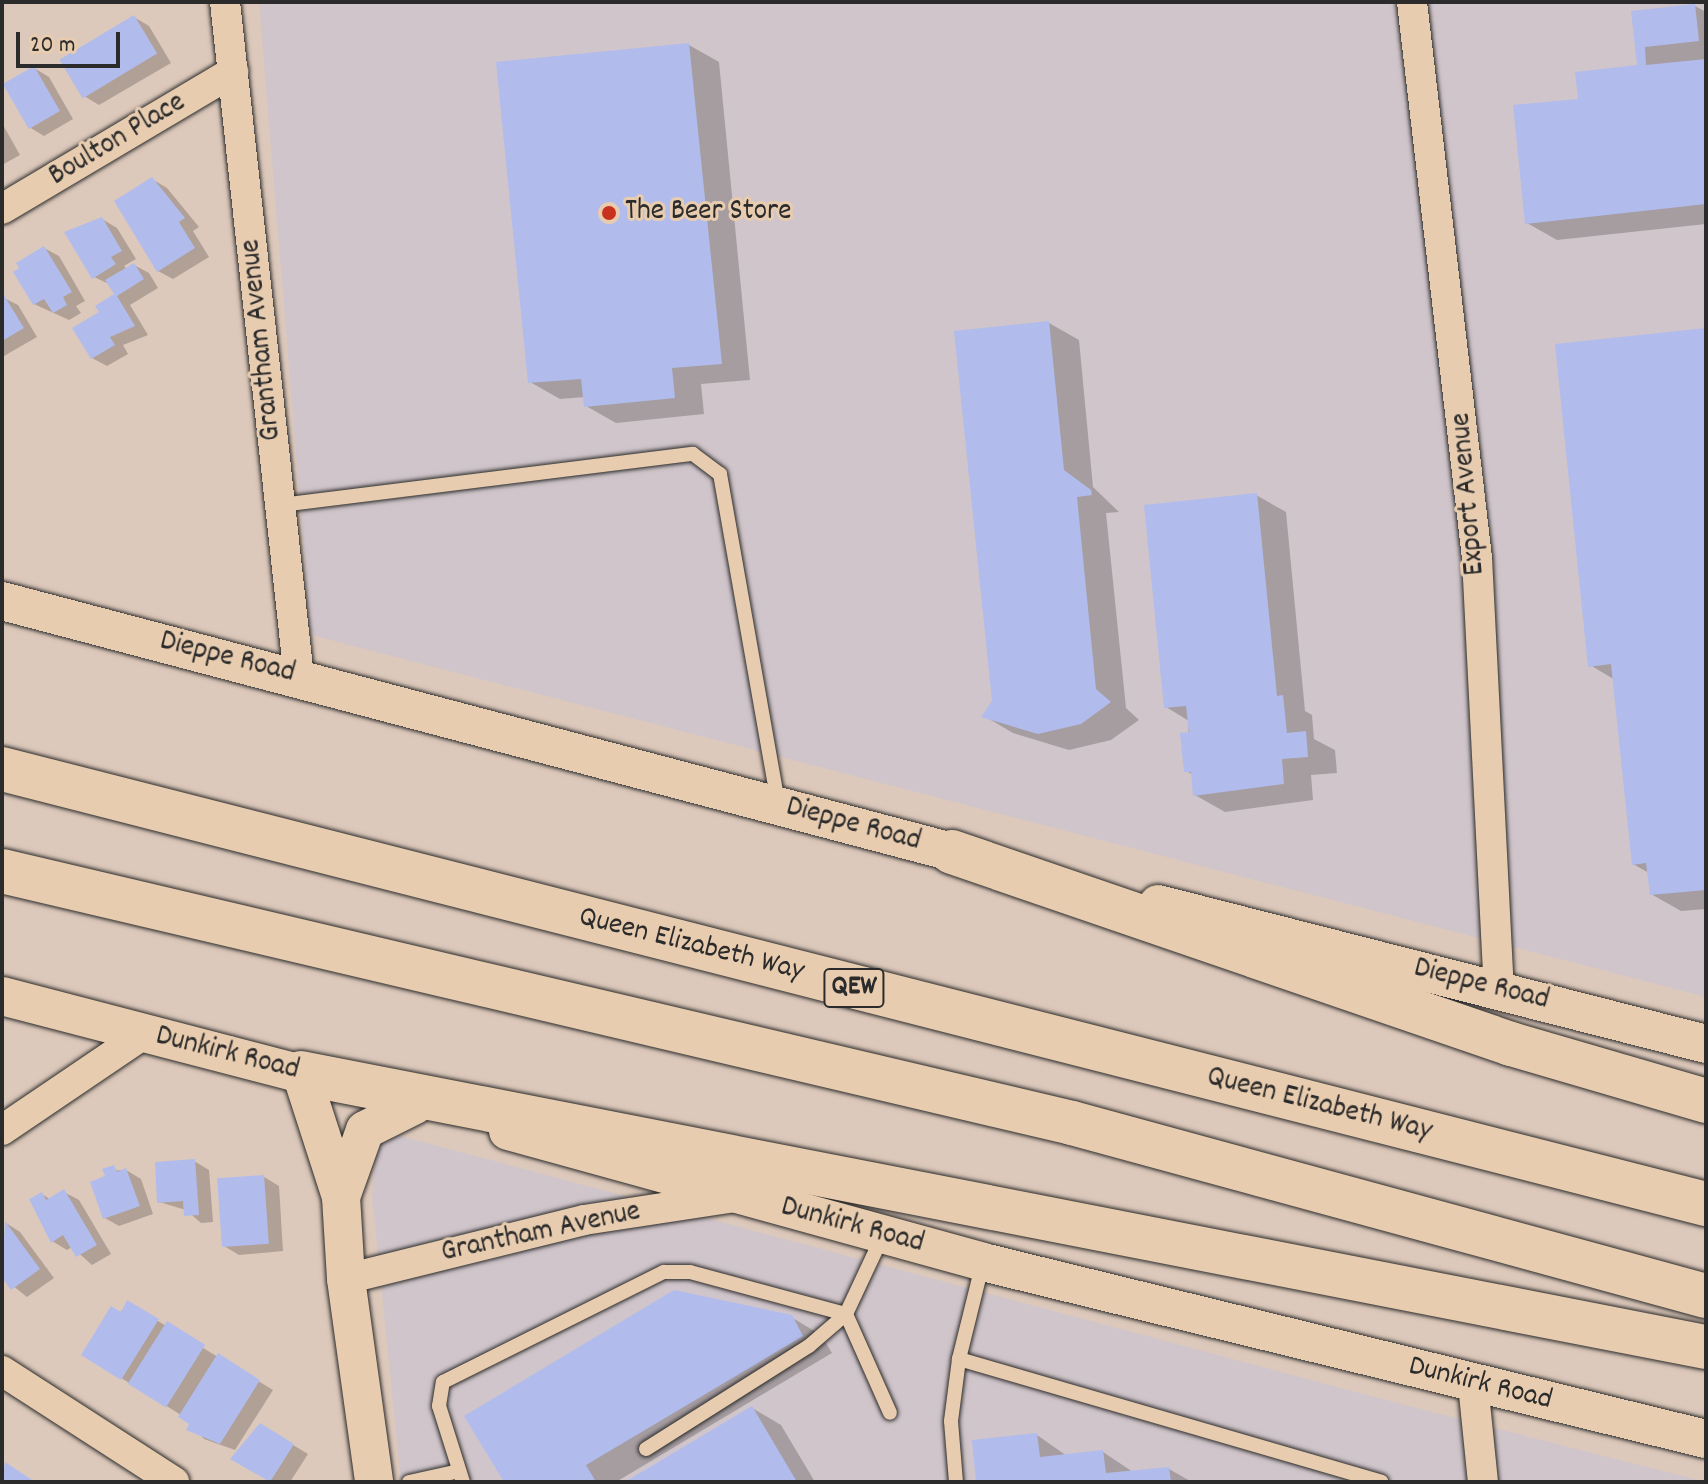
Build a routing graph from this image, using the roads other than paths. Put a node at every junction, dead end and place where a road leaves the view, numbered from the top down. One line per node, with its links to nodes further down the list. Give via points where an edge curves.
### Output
1 (225, 2): 3 (street, Grantham Avenue)
2 (1412, 2): 12 (street, Export Avenue, via 1476,543)
3 (233, 72): 4 (street, Boulton Place); 5 (street, Grantham Avenue)
4 (2, 209)
5 (281, 505): 7 (street, Grantham Avenue); 9 (lane, via 693,454 720,474)
6 (2, 601): 7 (street, Dieppe Road)
7 (299, 678): 9 (street, Dieppe Road)
8 (2, 769): 22 (highway, Queen Elizabeth Way / QEW)
9 (779, 807): 10 (street, Dieppe Road)
10 (952, 852): 12 (street, Dieppe Road); 17 (highway, via 1511,1044)
11 (2, 871): 26 (highway, via 1072,1123)
12 (1499, 990): 15 (street, Dieppe Road)
13 (2, 996): 14 (street, Dunkirk Road)
14 (145, 1033): 16 (street, Dunkirk Road); 19 (street)
15 (1706, 1044)
16 (301, 1073): 18 (highway); 21 (street)
17 (1706, 1101)
18 (432, 1104): 20 (street, Dunkirk Road); 21 (street, via 365,1130); 28 (highway)
19 (2, 1130)
20 (738, 1196): 23 (street, Dunkirk Road); 25 (street, Grantham Avenue, via 584,1220)
21 (341, 1197): 25 (street)
22 (1706, 1204)
23 (883, 1235): 24 (street, Dunkirk Road); 27 (lane)
24 (983, 1262): 29 (lane); 31 (street, Dunkirk Road)
25 (346, 1279): 37 (street)
26 (1706, 1296)
27 (846, 1314): 32 (lane); 34 (lane, via 809,1346); 35 (lane, via 690,1272 664,1272 443,1382 439,1406)
28 (1706, 1347)
29 (959, 1359): 39 (lane, via 951,1421); 40 (lane)
30 (2, 1371): 36 (street)
31 (1473, 1384): 33 (street, Dunkirk Road); 41 (street)
32 (890, 1413)
33 (1706, 1439)
34 (646, 1449)
35 (461, 1477): 38 (lane)
36 (174, 1482)
37 (374, 1482)
38 (409, 1482)
39 (956, 1482)
40 (1381, 1482)
41 (1483, 1482)

